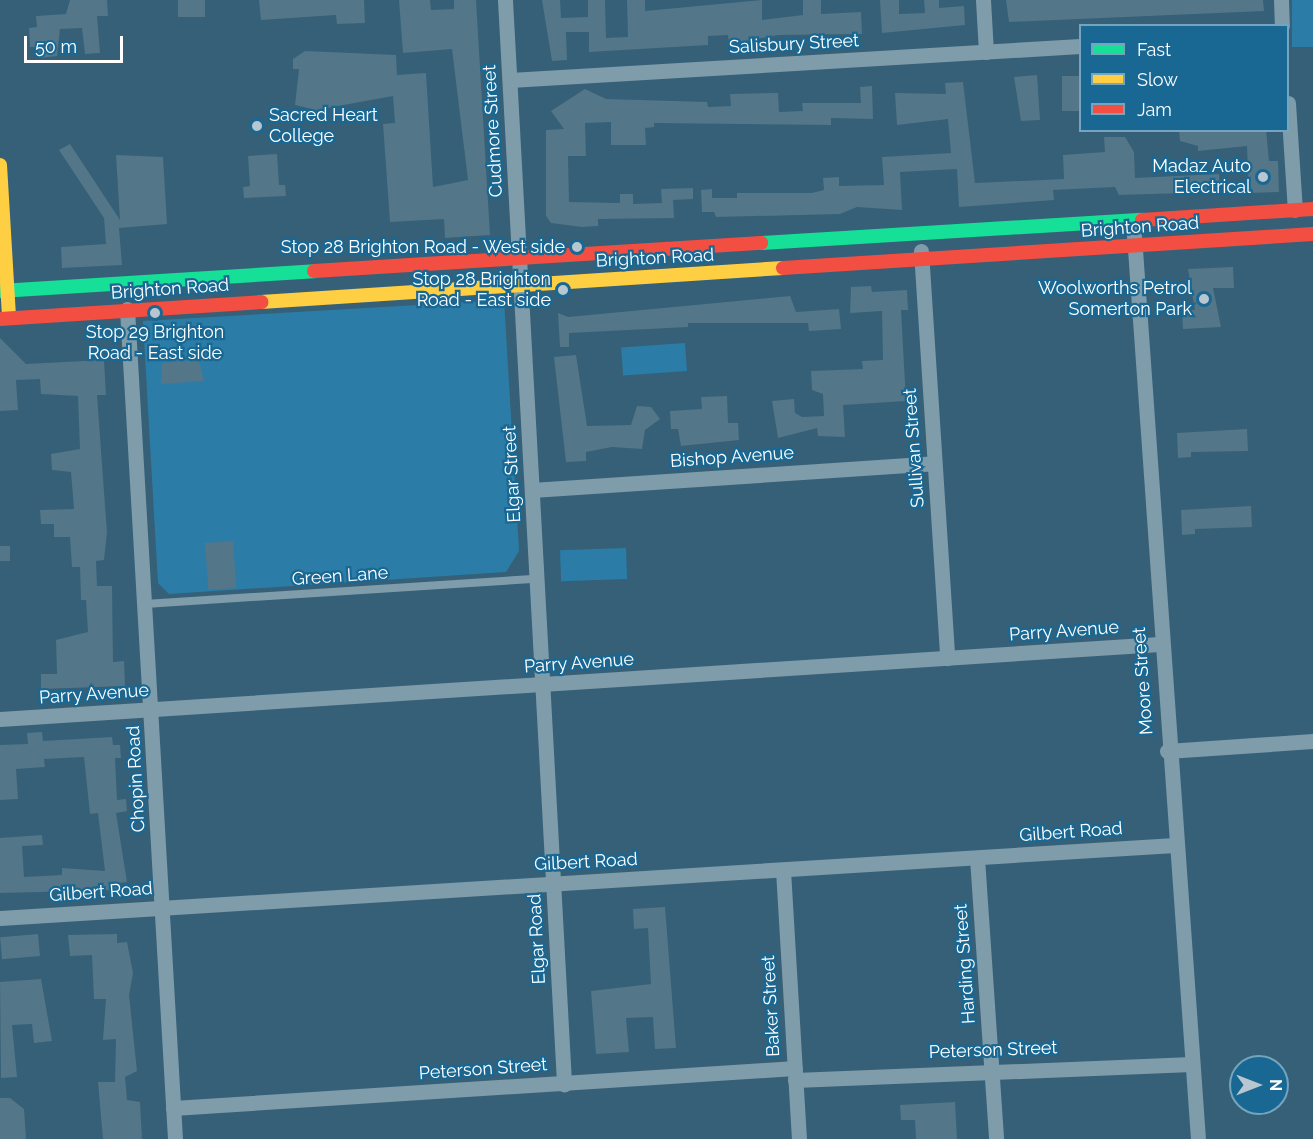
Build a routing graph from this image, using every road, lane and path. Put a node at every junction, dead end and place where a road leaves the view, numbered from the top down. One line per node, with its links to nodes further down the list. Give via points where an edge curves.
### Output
1 (505, 0): 7 (street, Cudmore Street)
2 (983, 0): 6 (street)
3 (1281, 0): 4 (street)
4 (1282, 24)
5 (1079, 46): 6 (street, Salisbury Street)
6 (986, 52): 7 (street, Salisbury Street)
7 (510, 80): 16 (street, Cudmore Street)
8 (1289, 130): 11 (street)
9 (0, 165): 19 (main road)
10 (1313, 209): 11 (main road, Brighton Road)
11 (1295, 210): 12 (main road, Brighton Road)
12 (1133, 221): 14 (main road, Brighton Road); 15 (street, Moore Street)
13 (1313, 234): 15 (main road, Brighton Road)
14 (920, 236): 16 (main road, Brighton Road); 17 (street, Sullivan Street)
15 (1135, 245): 17 (main road, Brighton Road); 26 (street, Moore Street)
16 (520, 260): 18 (street, Elgar Street); 19 (main road, Brighton Road)
17 (922, 261): 18 (main road, Brighton Road); 22 (street, Sullivan Street)
18 (522, 285): 20 (main road, Brighton Road); 23 (street, Elgar Street)
19 (4, 290): 21 (main road)
20 (127, 309): 21 (main road, Brighton Road); 25 (street, Chopin Road)
21 (5, 319)
22 (934, 463): 23 (street, Bishop Avenue); 27 (street, Sullivan Street)
23 (532, 490): 24 (street, Elgar Street)
24 (536, 579): 25 (lane, Green Lane); 28 (street, Elgar Street)
25 (145, 604): 29 (street, Chopin Road)
26 (1160, 644): 27 (street, Parry Avenue); 32 (street, Moore Street)
27 (946, 658): 28 (street, Parry Avenue)
28 (541, 685): 29 (street, Parry Avenue); 36 (street, Elgar Road)
29 (152, 710): 30 (street, Parry Avenue); 37 (street, Chopin Road)
30 (0, 719)
31 (1313, 741): 32 (street)
32 (1167, 751): 33 (street, Moore Street)
33 (1174, 845): 34 (street, Gilbert Road); 39 (street, Moore Street)
34 (978, 858): 35 (street, Gilbert Road); 40 (street, Harding Street)
35 (783, 870): 36 (street, Gilbert Road); 41 (street, Baker Street)
36 (553, 884): 37 (street, Gilbert Road); 42 (street, Elgar Road)
37 (162, 908): 38 (street, Gilbert Road); 43 (street, Chopin Road)
38 (0, 918)
39 (1192, 1064): 40 (street, Peterson Street); 47 (street, Moore Street)
40 (991, 1068): 41 (street, Peterson Street); 46 (street, Harding Street)
41 (795, 1074): 42 (street, Peterson Street); 45 (street, Baker Street)
42 (564, 1084): 43 (street, Peterson Street)
43 (173, 1108): 44 (street, Chopin Road)
44 (175, 1139)
45 (799, 1139)
46 (996, 1139)
47 (1198, 1139)

